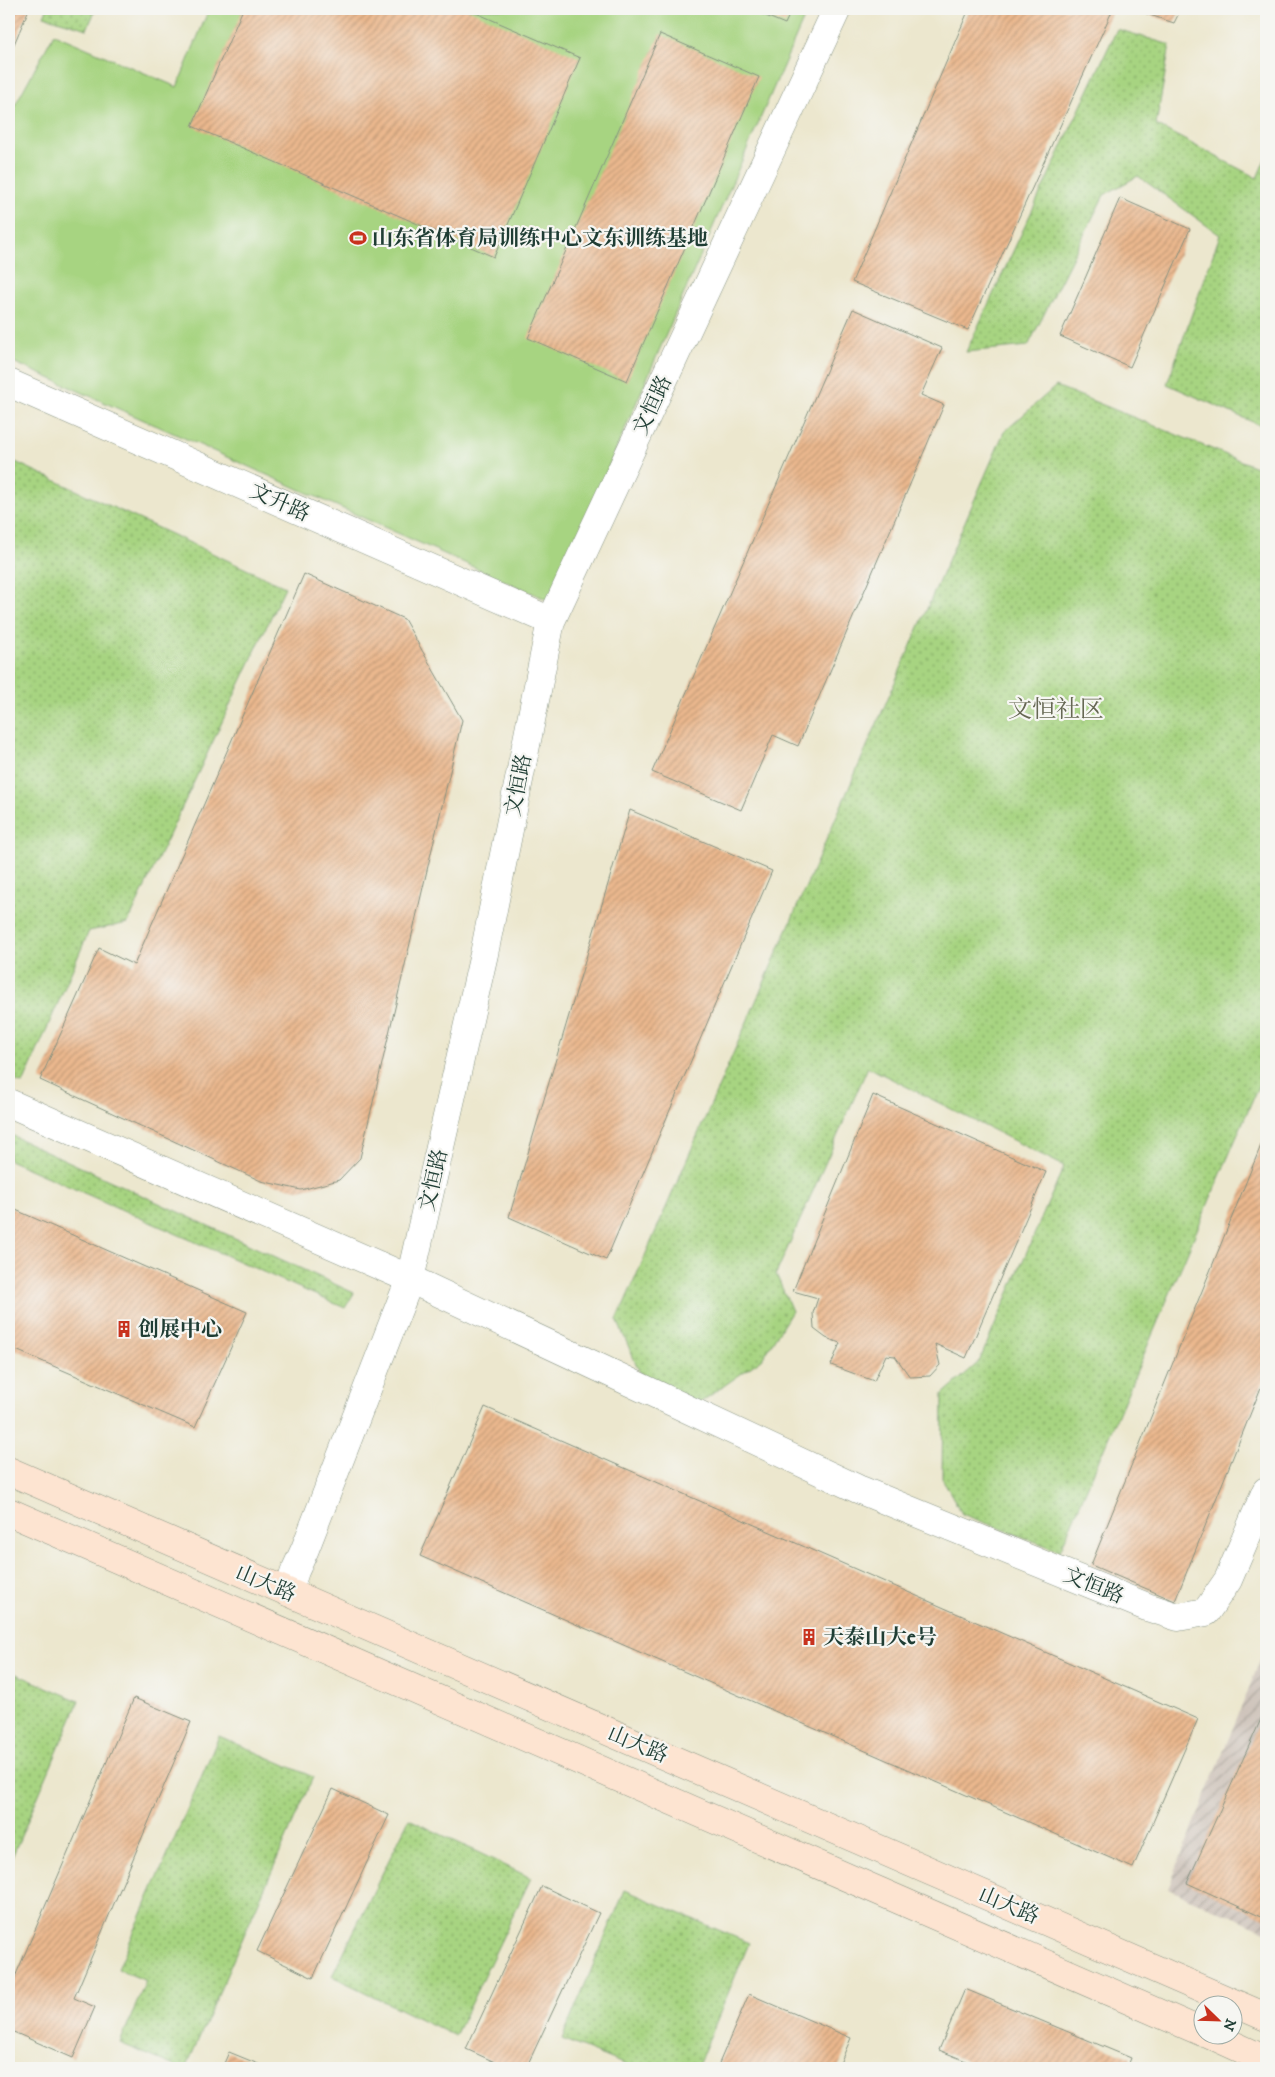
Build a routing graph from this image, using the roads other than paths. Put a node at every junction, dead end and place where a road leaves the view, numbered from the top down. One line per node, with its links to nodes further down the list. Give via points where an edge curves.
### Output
1 (837, 9): 3 (street, 文恒路)
2 (9, 383): 3 (street, 文升路)
3 (551, 621): 5 (street, 文恒路, via 484,954)
4 (9, 1103): 5 (street, 文恒路)
5 (410, 1279): 7 (street, 文恒路, via 858,1490 1178,1618 1206,1612 1228,1580); 9 (street, 文恒路)
6 (9, 1471): 9 (main road, 山大路)
7 (1266, 1491)
8 (9, 1512): 11 (main road, 山大路)
9 (288, 1592): 10 (main road, 山大路)
10 (1266, 2017)
11 (1192, 2028)
12 (1231, 2044): 13 (main road)
13 (1266, 2060)

